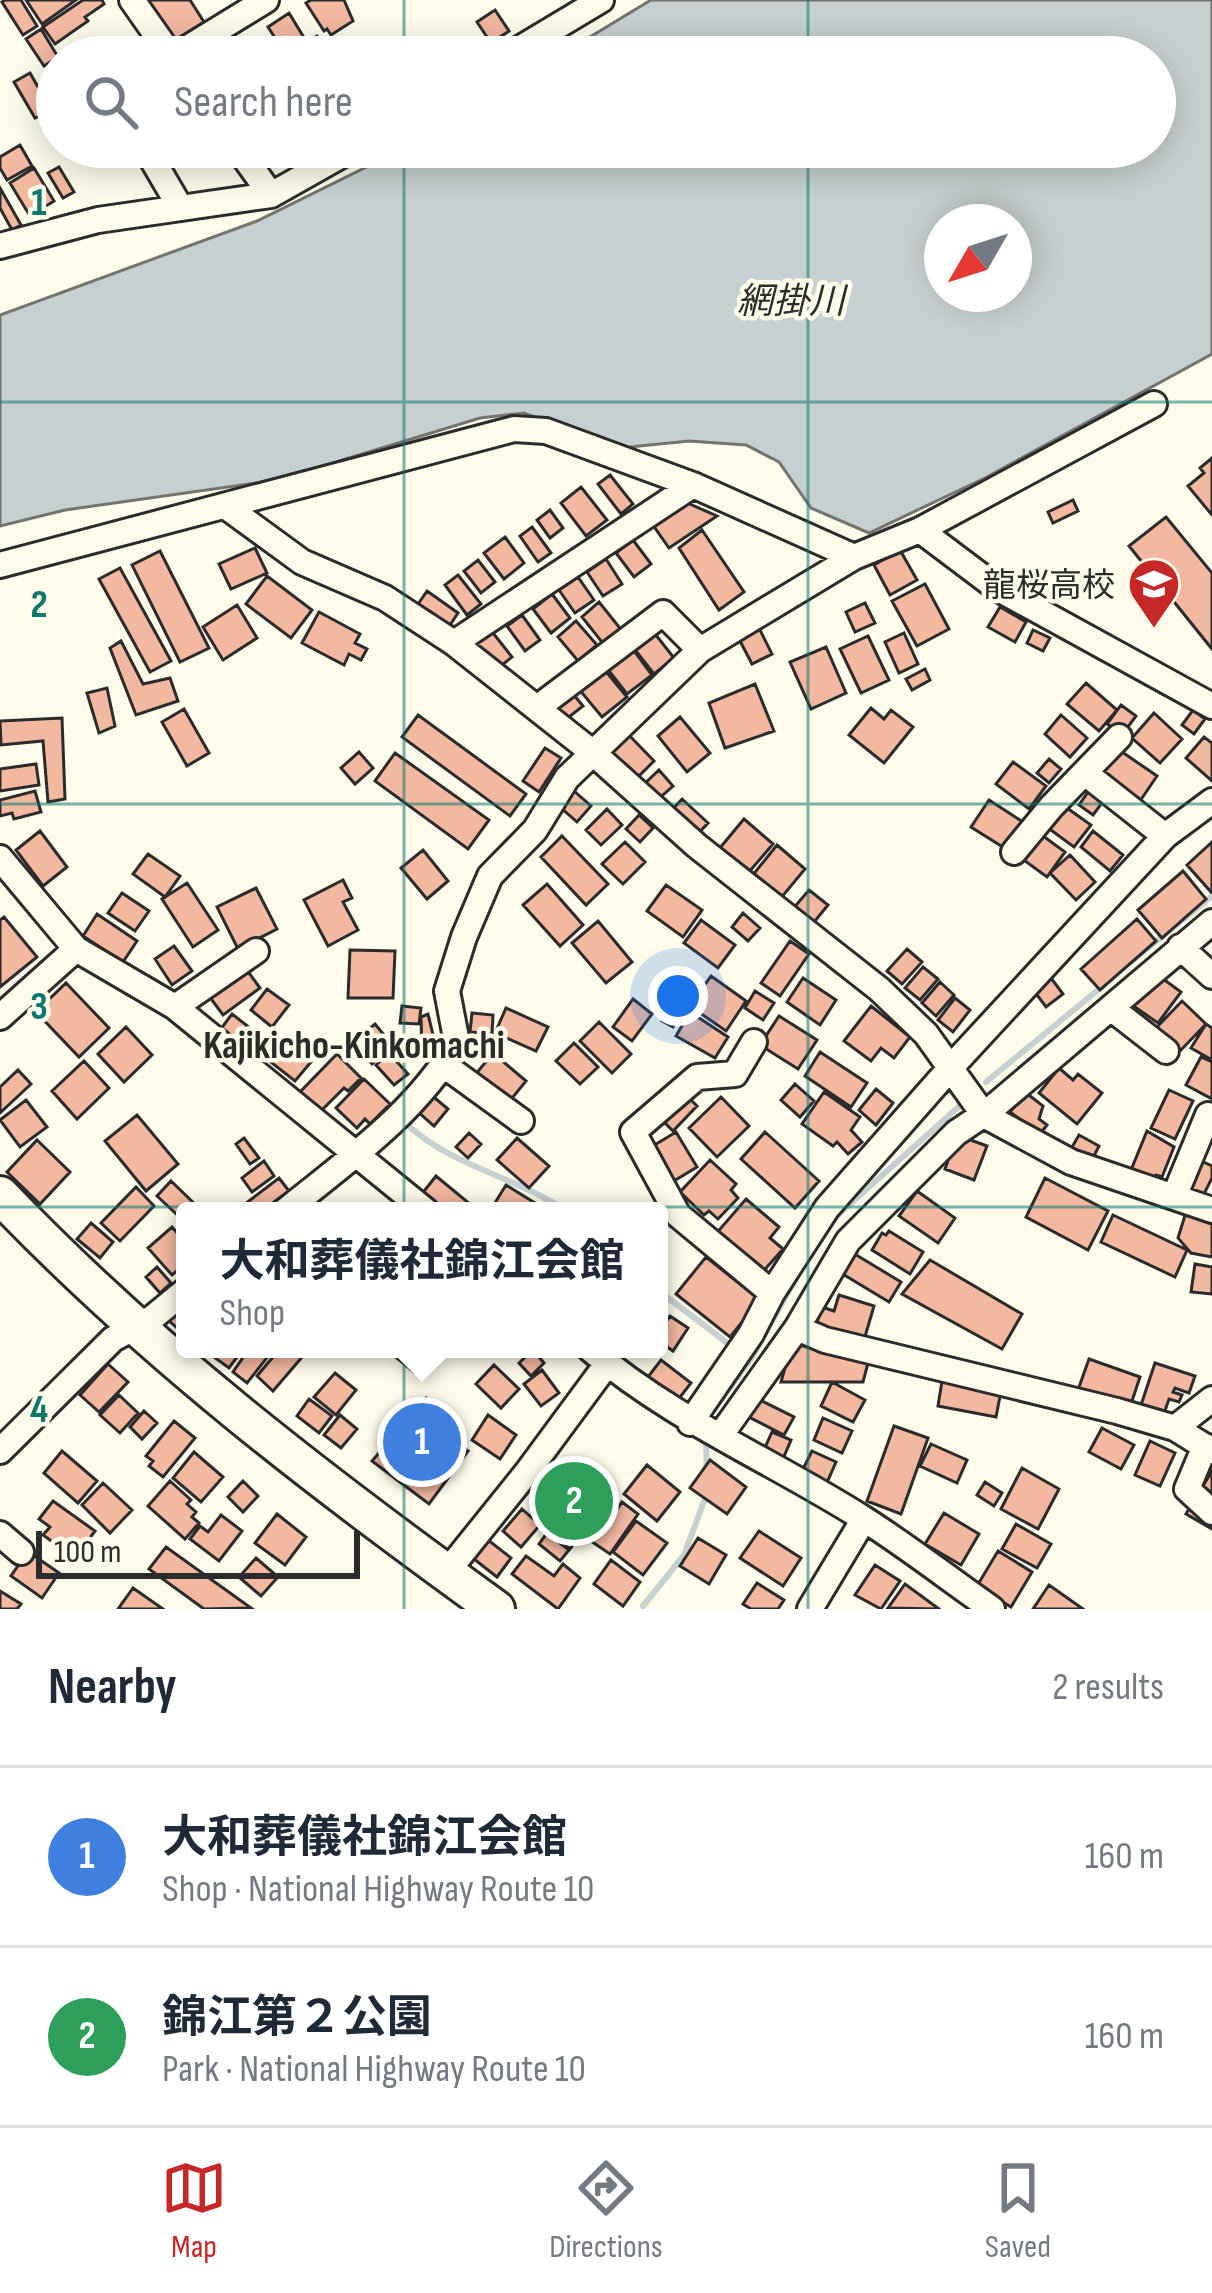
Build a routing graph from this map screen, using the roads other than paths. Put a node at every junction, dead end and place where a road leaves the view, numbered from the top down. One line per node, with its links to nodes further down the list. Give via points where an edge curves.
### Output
1 (131, 0): 4 (street)
2 (266, 0): 5 (street)
3 (601, 0): 6 (street)
4 (158, 36)
5 (207, 36)
6 (541, 36)
7 (157, 168): 11 (street)
8 (252, 168): 10 (street)
9 (319, 168): 10 (street)
10 (272, 195): 11 (street)
11 (180, 207): 12 (street)
12 (0, 246)
13 (1154, 404): 16 (street)
14 (692, 485): 15 (street, via 546,431 514,429); 17 (street); 19 (street)
15 (228, 508): 18 (street); 19 (street, via 302,562 385,598)
16 (920, 530): 17 (street); 21 (street, via 997,588)
17 (854, 557): 20 (street)
18 (0, 565)
19 (454, 643): 22 (street)
20 (700, 650): 22 (street, via 663,613); 24 (street)
21 (1212, 706)
22 (537, 708): 24 (street)
23 (1119, 736): 25 (street)
24 (592, 752): 40 (street, via 490,877 447,991 457,1043); 41 (street, via 879,989)
25 (1085, 772): 27 (street); 28 (street)
26 (1212, 801): 27 (street)
27 (1166, 836): 41 (street)
28 (1014, 852)
29 (0, 858): 32 (street)
30 (1212, 922): 31 (street)
31 (1180, 947): 34 (street); 36 (street)
32 (76, 949): 35 (street); 37 (street)
33 (256, 951): 35 (street)
34 (1212, 976)
35 (175, 1007): 45 (street)
36 (1112, 1009): 39 (street); 42 (street)
37 (0, 1017)
38 (754, 1042): 51 (street, via 734,1074 697,1077 633,1132 678,1215)
39 (1166, 1051)
40 (444, 1065): 44 (street); 45 (street)
41 (950, 1069): 42 (street); 51 (street, via 827,1208)
42 (984, 1115): 47 (street, via 1071,1162); 54 (street, via 848,1241)
43 (1208, 1115): 47 (street)
44 (521, 1121)
45 (356, 1154): 48 (street); 49 (street)
46 (0, 1195): 53 (highway)
47 (1174, 1197): 50 (street)
48 (296, 1202)
49 (415, 1202)
50 (1212, 1210)
51 (772, 1294): 58 (street)
52 (176, 1298): 53 (street)
53 (135, 1328): 62 (street, via 113,1339); 67 (highway)
54 (797, 1328): 59 (street); 60 (street)
55 (598, 1358): 67 (street, via 528,1471)
56 (602, 1358): 58 (street)
57 (1212, 1399): 59 (street)
58 (690, 1423): 60 (street)
59 (1174, 1428): 61 (street)
60 (720, 1436): 64 (street)
61 (1209, 1449): 63 (street, via 1187,1489)
62 (0, 1451)
63 (1212, 1512)
64 (864, 1519): 69 (street); 70 (street)
65 (0, 1534): 66 (street)
66 (21, 1552)
67 (446, 1573): 68 (highway)
68 (496, 1609)
69 (810, 1609)
70 (992, 1609)

